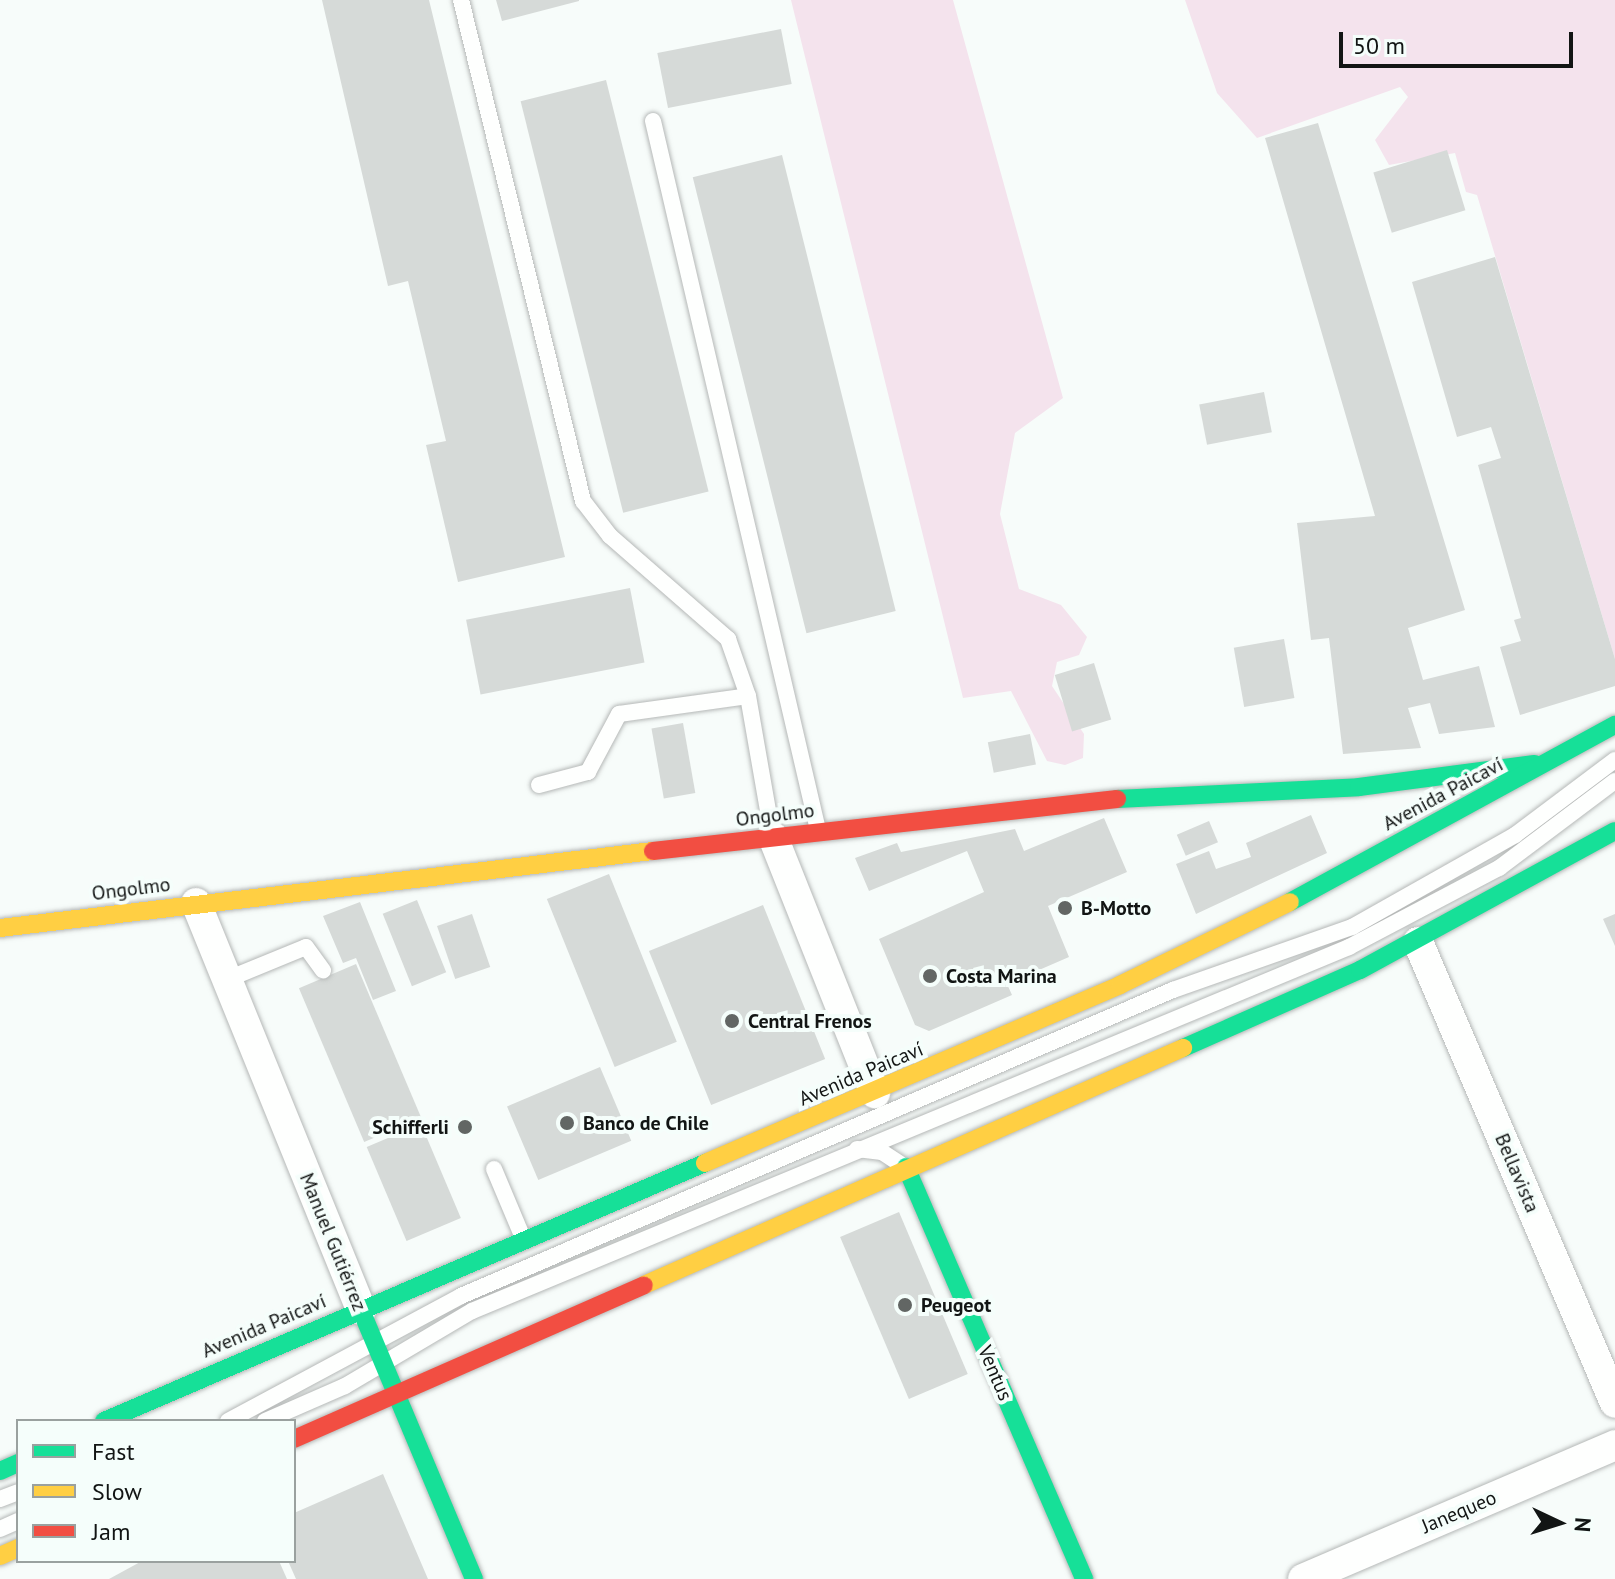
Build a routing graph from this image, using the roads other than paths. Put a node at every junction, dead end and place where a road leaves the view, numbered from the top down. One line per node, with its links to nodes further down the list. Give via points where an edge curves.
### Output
1 (461, 0): 3 (lane, via 583,501 610,536 728,639)
2 (653, 121): 10 (lane)
3 (748, 696): 8 (lane, via 619,714 588,772); 11 (lane)
4 (1615, 725): 5 (main road, Avenida Paicaví)
5 (1555, 759): 10 (main road, Ongolmo, via 1451,779 1103,798); 17 (main road, Avenida Paicaví, via 1228,935)
6 (1615, 760): 23 (lane, via 1506,841 1352,927 1173,990 461,1296)
7 (1615, 781): 18 (lane, via 1523,853 1349,947 1101,1056)
8 (539, 785)
9 (1615, 831): 14 (main road)
10 (819, 832): 11 (main road, Ongolmo)
11 (773, 837): 12 (main road, Ongolmo); 17 (street)
12 (196, 903): 13 (main road, Ongolmo); 16 (street, Manuel Gutiérrez)
13 (0, 928)
14 (1418, 942): 19 (main road); 25 (street, Bellavista)
15 (323, 970): 16 (lane, via 306,947)
16 (228, 979): 22 (street, Manuel Gutiérrez)
17 (875, 1093): 21 (main road, Avenida Paicaví)
18 (852, 1149): 19 (lane, via 882,1152); 23 (lane)
19 (906, 1167): 24 (main road); 32 (main road, Ventus)
20 (494, 1169): 21 (lane)
21 (524, 1241): 22 (main road, Avenida Paicaví)
22 (361, 1310): 23 (main road, Manuel Gutiérrez); 26 (main road, Avenida Paicaví)
23 (378, 1354): 24 (main road, Manuel Gutiérrez); 27 (lane); 28 (lane)
24 (396, 1397): 29 (main road); 31 (main road, Manuel Gutiérrez)
25 (1615, 1403)
26 (109, 1419)
27 (232, 1419)
28 (268, 1419)
29 (296, 1438)
30 (1615, 1445): 33 (street, Janequeo)
31 (474, 1579)
32 (1084, 1579)
33 (1303, 1579)

